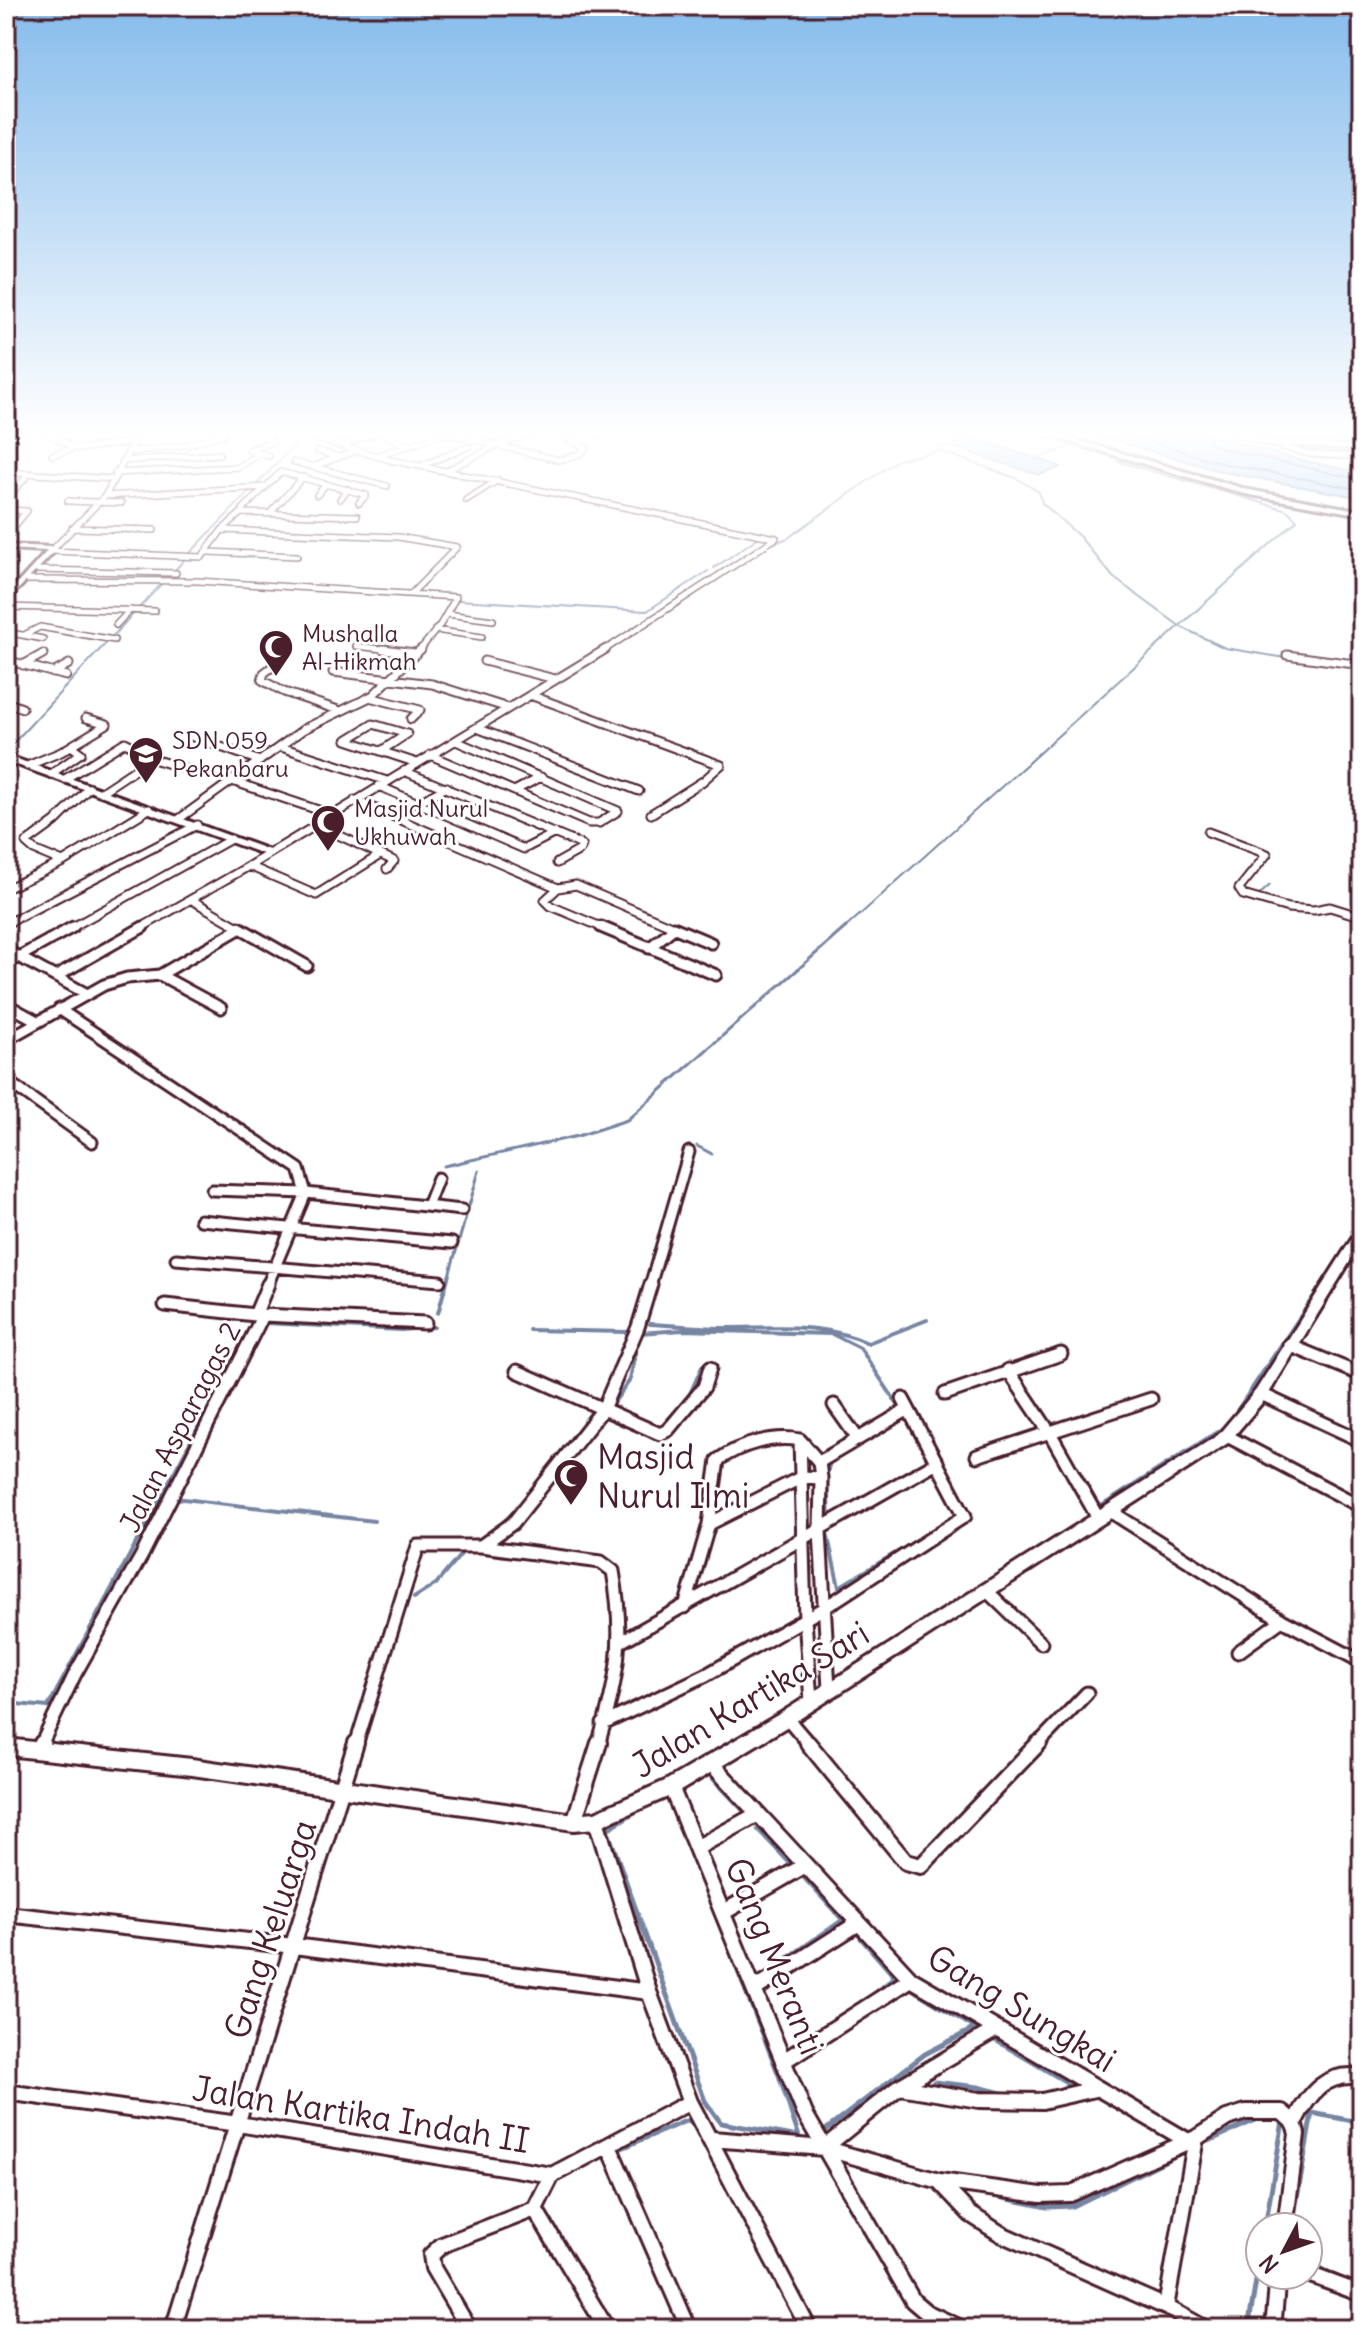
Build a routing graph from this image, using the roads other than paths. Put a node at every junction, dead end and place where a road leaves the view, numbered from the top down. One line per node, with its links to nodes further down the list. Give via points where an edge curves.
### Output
1 (58, 543): 6 (street)
2 (214, 543): 7 (street)
3 (430, 543): 12 (street, via 457,547)
4 (769, 543): 42 (street)
5 (6, 547): 6 (street)
6 (52, 550): 7 (street, via 197,557); 9 (street)
7 (208, 552): 8 (street)
8 (297, 556)
9 (36, 570): 10 (street); 13 (street)
10 (176, 573)
11 (441, 573): 12 (street)
12 (426, 576): 14 (street)
13 (27, 580): 14 (street, via 198,581); 15 (street)
14 (411, 594): 19 (street, via 456,597)
15 (6, 600)
16 (6, 607): 17 (street)
17 (130, 610): 18 (street); 21 (street)
18 (155, 611)
19 (447, 614): 20 (street); 22 (street)
20 (493, 620)
21 (116, 625)
22 (435, 630): 25 (street); 29 (street)
23 (6, 632): 24 (street)
24 (24, 635): 26 (street); 27 (street, via 40,627)
25 (482, 637)
26 (43, 639)
27 (114, 640)
28 (356, 646): 29 (street)
29 (415, 653): 41 (street)
30 (43, 654): 36 (street)
31 (1287, 655): 37 (street)
32 (6, 660): 36 (street)
33 (280, 661): 48 (street, via 262,680)
34 (484, 661): 42 (street)
35 (69, 664): 39 (street)
36 (23, 665): 39 (street)
37 (1362, 665)
38 (333, 672): 41 (street)
39 (53, 673): 40 (street)
40 (66, 676)
41 (395, 678): 44 (street); 47 (street)
42 (555, 679): 43 (street)
43 (530, 695): 47 (street); 81 (street, via 721,765)
44 (369, 697): 48 (street); 50 (street, via 420,710)
45 (6, 702): 46 (street)
46 (22, 708)
47 (508, 708): 51 (street)
48 (338, 710): 55 (street)
49 (86, 718): 54 (street, via 107,724)
50 (411, 719)
51 (477, 728): 53 (street); 75 (street)
52 (193, 737): 60 (street)
53 (456, 741): 57 (street); 67 (street)
54 (71, 746): 62 (street); 66 (street, via 81,753)
55 (281, 747): 60 (street); 70 (street)
56 (381, 751): 56 (street, via 369,747 347,740 373,724 407,734); 61 (street)
57 (430, 755): 61 (street); 74 (street)
58 (10, 759): 62 (street); 63 (street)
59 (153, 759): 64 (street); 68 (street, via 126,742); 76 (street)
60 (260, 761): 69 (street)
61 (417, 763): 65 (street)
62 (27, 766): 66 (street)
63 (6, 769)
64 (193, 771)
65 (404, 771): 70 (street); 72 (street)
66 (51, 774): 68 (street)
67 (541, 777): 74 (street); 74 (street, via 618,811 593,824)
68 (65, 779): 73 (street)
69 (232, 781): 80 (street); 82 (street)
70 (387, 781): 71 (street)
71 (379, 786): 77 (street); 78 (street)
72 (447, 787): 78 (street); 86 (street)
73 (89, 788): 76 (street); 90 (street, via 26,843)
74 (516, 790)
75 (639, 791)
76 (101, 792): 79 (street)
77 (355, 800): 80 (street); 94 (street)
78 (419, 802): 86 (street, via 524,849)
79 (149, 809): 82 (street); 90 (street)
80 (330, 814): 83 (street)
81 (651, 814)
82 (179, 819): 84 (street)
83 (315, 824): 88 (street); 89 (street)
84 (197, 825): 87 (street); 98 (street)
85 (1208, 832): 97 (street, via 1267,854 1239,889 1243,895 1288,908 1330,907)
86 (555, 833): 91 (street, via 583,847)
87 (231, 839): 88 (street); 104 (street)
88 (269, 853): 92 (street)
89 (380, 855): 92 (street, via 316,895); 93 (street, via 394,861)
90 (63, 862): 95 (street)
91 (557, 863)
92 (249, 866): 96 (street)
93 (387, 869)
94 (558, 888): 99 (street, via 576,885); 102 (street, via 546,898 548,905)
95 (6, 889)
96 (192, 900): 100 (street); 109 (street)
97 (1362, 917)
98 (6, 924)
99 (674, 928): 101 (street); 102 (street)
100 (239, 929): 106 (street); 107 (street)
101 (711, 943)
102 (649, 948): 108 (street)
103 (6, 950): 104 (street)
104 (19, 957): 105 (street); 109 (street)
105 (6, 964)
106 (307, 966)
107 (160, 975): 110 (street); 112 (street)
108 (716, 975)
109 (57, 976): 110 (street)
110 (84, 992): 113 (street)
111 (6, 1004): 114 (street)
112 (221, 1008)
113 (59, 1009): 114 (street); 120 (street, via 299,1169)
114 (35, 1020): 115 (street)
115 (6, 1040)
116 (6, 1080): 117 (street)
117 (92, 1142)
118 (689, 1152): 144 (street, via 638,1327)
119 (438, 1178): 122 (street)
120 (306, 1188): 121 (street); 122 (street); 125 (street, Jalan Asparagas 2)
121 (212, 1190)
122 (427, 1206): 123 (street)
123 (462, 1210)
124 (200, 1220): 125 (street)
125 (292, 1227): 127 (street); 129 (street, Jalan Asparagas 2)
126 (1362, 1232): 134 (street, Jalan Kartika Sari)
127 (452, 1243)
128 (176, 1259): 129 (street)
129 (274, 1267): 130 (street); 132 (street, Jalan Asparagas 2)
130 (440, 1281)
131 (165, 1305): 132 (street)
132 (259, 1315): 133 (street); 176 (street, Jalan Asparagas 2)
133 (425, 1323)
134 (1289, 1345): 139 (street); 141 (street, Jalan Kartika Sari)
135 (1061, 1354): 137 (street)
136 (710, 1368): 144 (street, via 704,1387 662,1434)
137 (1008, 1370): 140 (street); 145 (street)
138 (517, 1371): 144 (street)
139 (1362, 1375)
140 (945, 1394)
141 (1261, 1394): 146 (street, Jalan Kartika Sari); 149 (street)
142 (1151, 1399): 145 (street)
143 (834, 1405): 147 (street)
144 (603, 1409): 160 (street, via 513,1523)
145 (1050, 1433): 150 (street); 156 (street)
146 (1227, 1436): 155 (street); 156 (street, Jalan Kartika Sari)
147 (858, 1439): 151 (street); 152 (street, via 905,1405)
148 (800, 1440): 151 (street); 153 (street); 157 (street, via 779,1437 720,1457)
149 (1362, 1441)
150 (977, 1456)
151 (819, 1462): 154 (street)
152 (937, 1462): 158 (street); 163 (street, via 965,1516)
153 (802, 1477): 154 (street); 157 (street); 159 (street)
154 (821, 1478): 158 (street)
155 (1362, 1507)
156 (1104, 1515): 161 (street, Jalan Kartika Sari); 165 (street)
157 (709, 1524): 162 (street)
158 (820, 1531): 159 (street); 163 (street)
159 (802, 1541): 162 (street); 164 (street)
160 (481, 1546): 166 (street, via 608,1565); 179 (street, Gang Keluarga, via 418,1546)
161 (987, 1591): 167 (street); 170 (street, Jalan Kartika Sari)
162 (685, 1607): 166 (street)
163 (824, 1608): 164 (street); 170 (street)
164 (805, 1619): 172 (street); 174 (street, via 706,1675)
165 (1282, 1620): 168 (street); 169 (street)
166 (622, 1641): 174 (street)
167 (1041, 1643)
168 (1238, 1652)
169 (1362, 1662)
170 (829, 1689): 172 (street, Jalan Kartika Sari)
171 (1087, 1693): 173 (street, via 921,1866 906,1862)
172 (811, 1701): 173 (street, Jalan Kartika Sari)
173 (787, 1718): 177 (street, Jalan Kartika Sari)
174 (603, 1724): 182 (street)
175 (6, 1747): 176 (street, Jalan Kartika Sari)
176 (39, 1750): 179 (street, Jalan Kartika Sari)
177 (711, 1763): 178 (street, Jalan Kartika Sari); 180 (street, Gang Sungkai)
178 (671, 1787): 181 (street, Jalan Kartika Sari); 183 (street, Gang Meranti)
179 (344, 1790): 182 (street, Jalan Kartika Sari); 188 (street, Gang Keluarga)
180 (758, 1814): 183 (street); 184 (street, Gang Sungkai)
181 (596, 1820): 182 (street, Jalan Kartika Sari); 191 (street)
182 (574, 1822)
183 (698, 1847): 185 (street, Gang Meranti)
184 (804, 1866): 185 (street); 187 (street, Gang Sungkai)
185 (724, 1912): 190 (street, Gang Meranti)
186 (6, 1914): 188 (street)
187 (857, 1924): 189 (street, Gang Sungkai); 190 (street)
188 (294, 1946): 191 (street); 200 (street, Gang Keluarga)
189 (911, 1979): 192 (street, Gang Sungkai); 193 (street)
190 (755, 1989): 193 (street, Gang Meranti)
191 (649, 1992): 198 (street)
192 (995, 2030): 195 (street); 196 (street, Gang Sungkai)
193 (785, 2060): 204 (street, Gang Meranti)
194 (1362, 2077): 199 (street, via 1329,2077 1308,2095)
195 (899, 2087): 196 (street, via 979,2100 1042,2101); 204 (street)
196 (1095, 2089): 202 (street, Gang Sungkai)
197 (6, 2092): 200 (street, Jalan Kartika Indah II)
198 (690, 2102): 201 (street); 203 (street, Jalan Kartika Indah II)
199 (1294, 2123): 202 (street, via 1282,2112 1246,2112); 208 (street)
200 (238, 2124): 205 (street, Jalan Kartika Indah II); 216 (street, Gang Keluarga)
201 (712, 2139): 204 (street); 219 (street)
202 (1192, 2139): 206 (street, via 1070,2194); 212 (street)
203 (609, 2146): 205 (street, Jalan Kartika Indah II); 214 (street)
204 (824, 2148): 206 (street); 220 (street, Gang Meranti, via 913,2301)
205 (552, 2175): 207 (street)
206 (939, 2181): 212 (street, via 970,2214 1001,2234)
207 (535, 2209): 217 (street, via 442,2245 431,2255 433,2268); 218 (street)
208 (1287, 2211)
209 (1324, 2280): 211 (street)
210 (1277, 2291): 222 (street)
211 (1362, 2294)
212 (1166, 2307): 221 (street)
213 (6, 2324): 215 (street)
214 (687, 2327)
215 (37, 2329)
216 (173, 2329)
217 (469, 2329)
218 (607, 2329)
219 (809, 2329)
220 (963, 2329)
221 (1206, 2329)
222 (1273, 2329)

